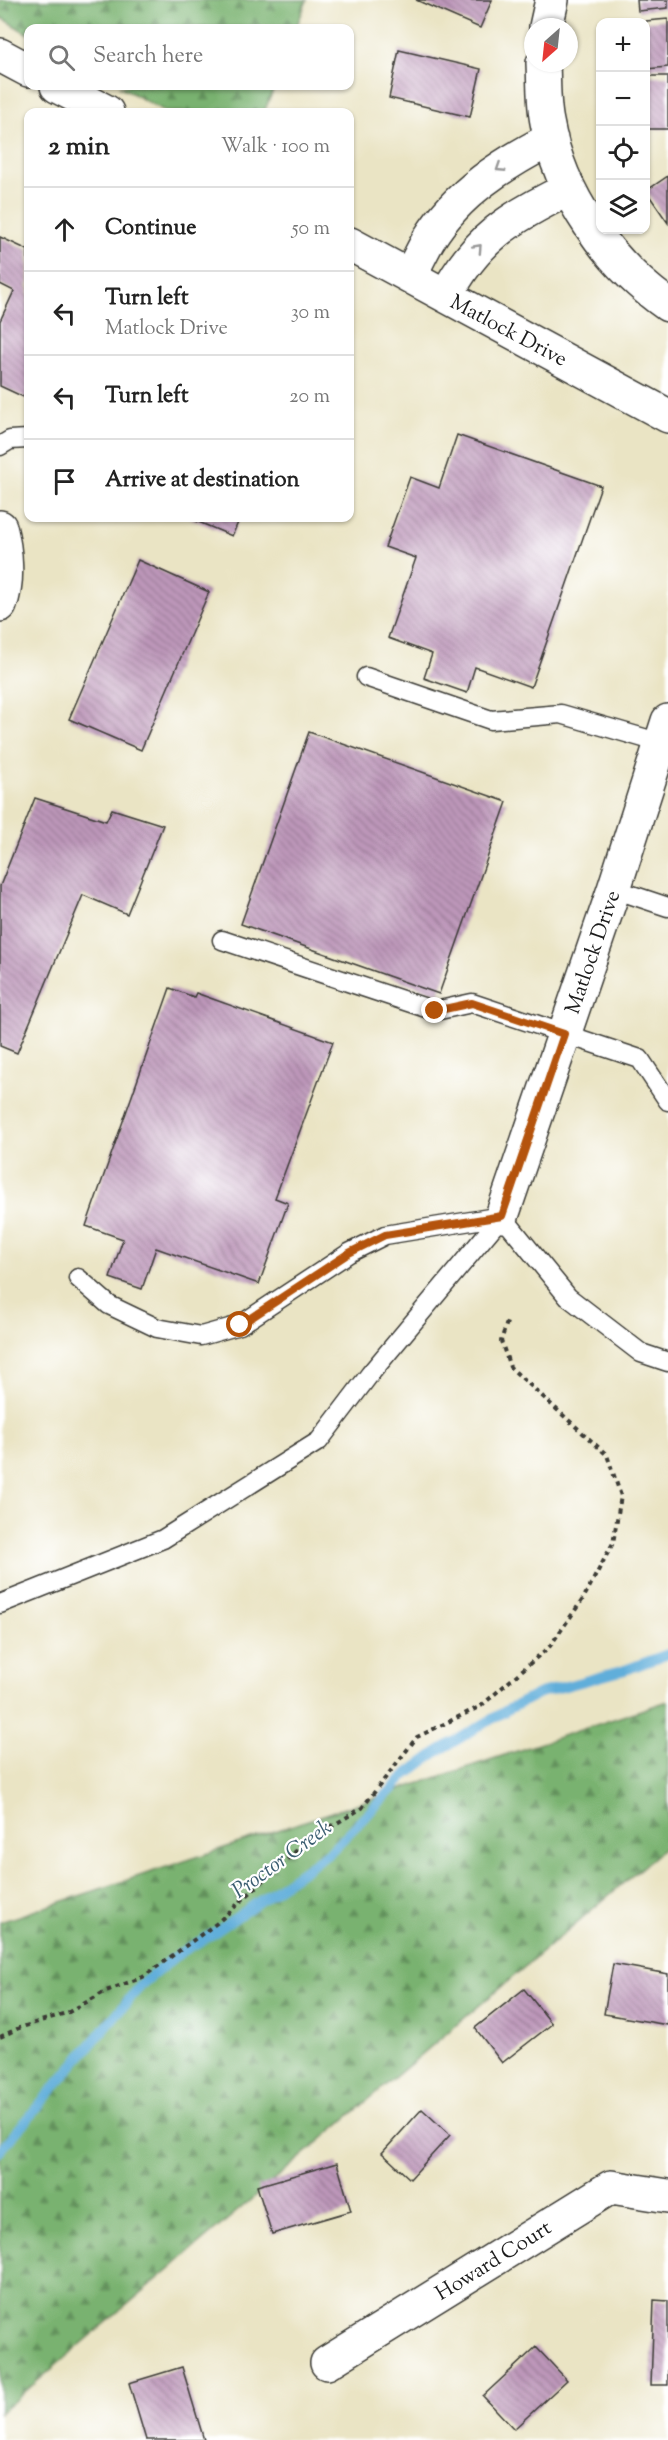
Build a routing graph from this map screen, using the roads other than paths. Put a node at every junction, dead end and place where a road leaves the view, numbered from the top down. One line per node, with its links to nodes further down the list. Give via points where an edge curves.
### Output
1 (552, 0): 2 (street)
2 (548, 18)
3 (0, 55): 4 (street)
4 (24, 68)
5 (543, 72): 8 (street)
6 (65, 90): 7 (street)
7 (99, 108)
8 (551, 140): 9 (street); 11 (street, one-way to 11, via 472,188 440,223)
9 (568, 189): 12 (street, one-way to 9, via 466,261 497,230); 13 (street, via 608,249 629,273)
10 (354, 246): 11 (street, Matlock Drive)
11 (410, 276): 12 (street, Matlock Drive)
12 (446, 296): 14 (street, Matlock Drive)
13 (668, 305)
14 (668, 416)
15 (24, 439): 16 (lane, via 10,440)
16 (0, 446)
17 (0, 527): 18 (street, via 5,546)
18 (0, 605)
19 (366, 677): 20 (lane, via 491,720 561,714)
20 (664, 732): 21 (street, Matlock Drive)
21 (614, 889): 22 (lane); 24 (street, Matlock Drive)
22 (668, 907)
23 (222, 940): 24 (lane, via 435,1011 472,1003)
24 (564, 1034): 25 (lane, via 640,1059); 26 (street, Matlock Drive)
25 (668, 1101)
26 (502, 1216): 27 (lane, via 385,1235 349,1253 240,1325 201,1336 157,1328 109,1305); 28 (lane, via 568,1297 641,1353); 29 (lane, via 319,1441 163,1539)
27 (78, 1278)
28 (668, 1362)
29 (0, 1604)
30 (668, 2196): 31 (street, Howard Court, via 611,2187)
31 (327, 2363)

